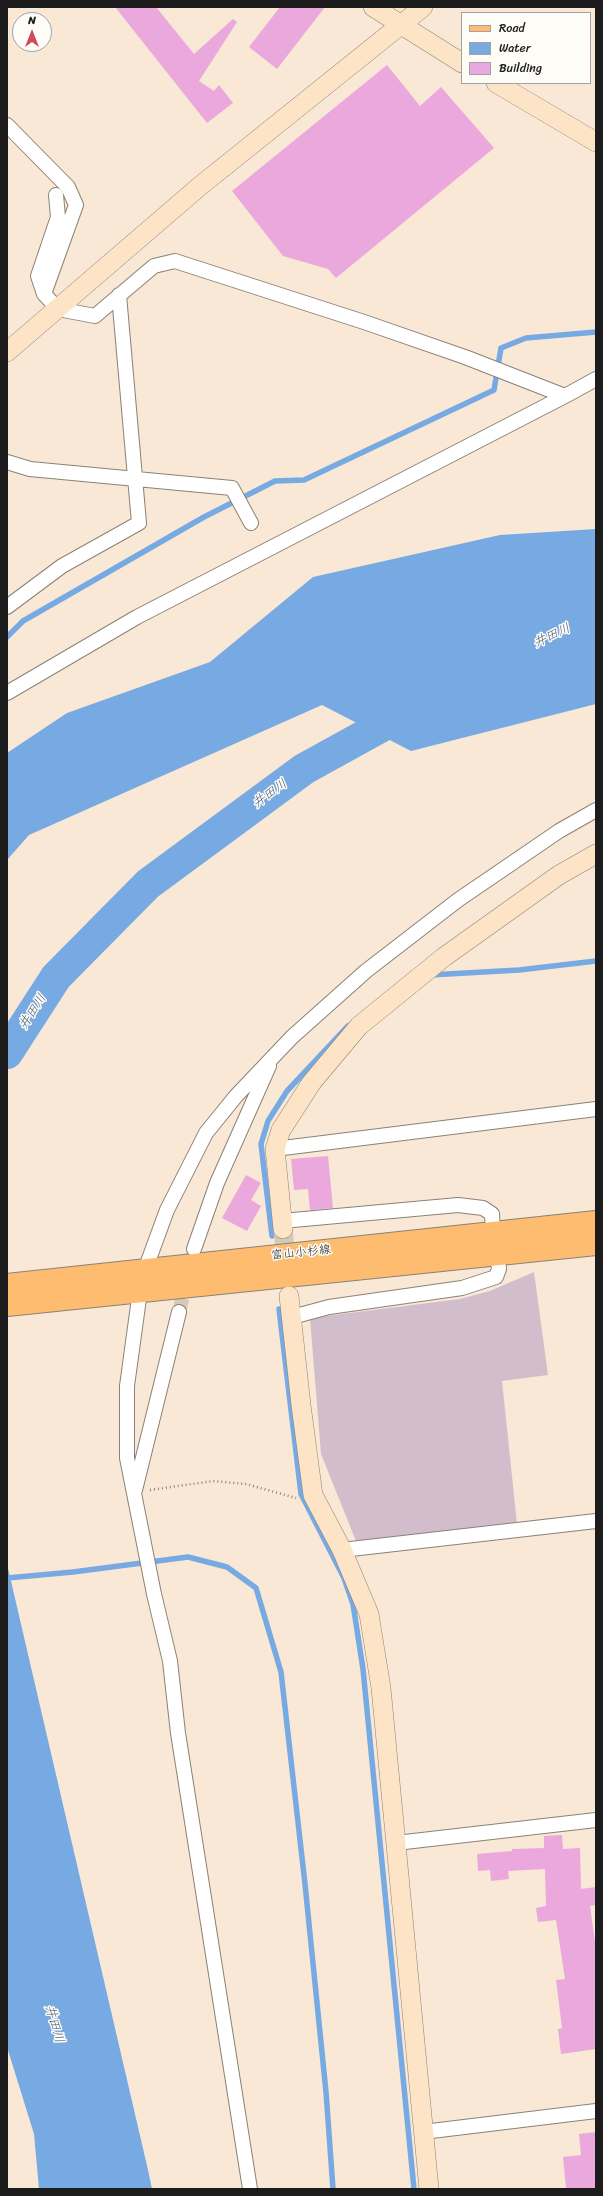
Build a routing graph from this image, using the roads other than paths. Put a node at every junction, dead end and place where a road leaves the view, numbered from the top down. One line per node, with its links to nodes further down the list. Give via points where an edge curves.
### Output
1 (373, 7): 3 (street)
2 (424, 7): 3 (street)
3 (400, 26): 4 (street); 11 (street, via 200,186)
4 (461, 62)
5 (498, 84): 7 (street)
6 (7, 125): 9 (street, via 68,187 76,205)
7 (596, 142)
8 (56, 196): 9 (street, via 58,217 38,276)
9 (44, 294): 11 (street)
10 (119, 295): 11 (street, via 95,316); 14 (street, via 154,266 176,261 465,357); 16 (street)
11 (58, 308): 12 (street)
12 (7, 352)
13 (596, 379): 14 (street)
14 (564, 396): 19 (street, via 137,617)
15 (7, 462): 16 (street, via 30,469)
16 (135, 480): 17 (street, via 232,488); 18 (street, via 139,523 62,566)
17 (251, 523)
18 (7, 608)
19 (7, 693)
20 (596, 810): 22 (street, via 559,831 458,900 366,971)
21 (596, 854): 24 (street, via 559,875 444,957 359,1026 312,1082 281,1130)
22 (274, 1056): 29 (street, via 217,1183); 31 (street, via 236,1096 206,1133 166,1210)
23 (596, 1109): 24 (street)
24 (275, 1149): 26 (street)
25 (596, 1222): 27 (main road, 富山小杉線)
26 (282, 1225): 27 (street, via 458,1205 483,1208 492,1214)
27 (493, 1232): 31 (main road, 富山小杉線)
28 (596, 1244): 30 (main road, 富山小杉線)
29 (194, 1249)
30 (497, 1254): 31 (main road, 富山小杉線); 36 (street, via 499,1269 496,1277 462,1288 329,1307)
31 (137, 1281): 32 (main road, 富山小杉線); 34 (main road, 富山小杉線); 37 (street, via 127,1386 127,1458)
32 (7, 1285)
33 (289, 1296): 36 (street)
34 (7, 1305)
35 (179, 1312): 37 (street)
36 (292, 1317): 39 (street, via 312,1494)
37 (134, 1492): 44 (street, via 170,1661 178,1733)
38 (596, 1521): 39 (street)
39 (342, 1550): 41 (street, via 369,1614 381,1688)
40 (596, 1820): 41 (street)
41 (396, 1843): 43 (street)
42 (596, 2111): 43 (street)
43 (423, 2132): 45 (street)
44 (250, 2189)
45 (428, 2189)

